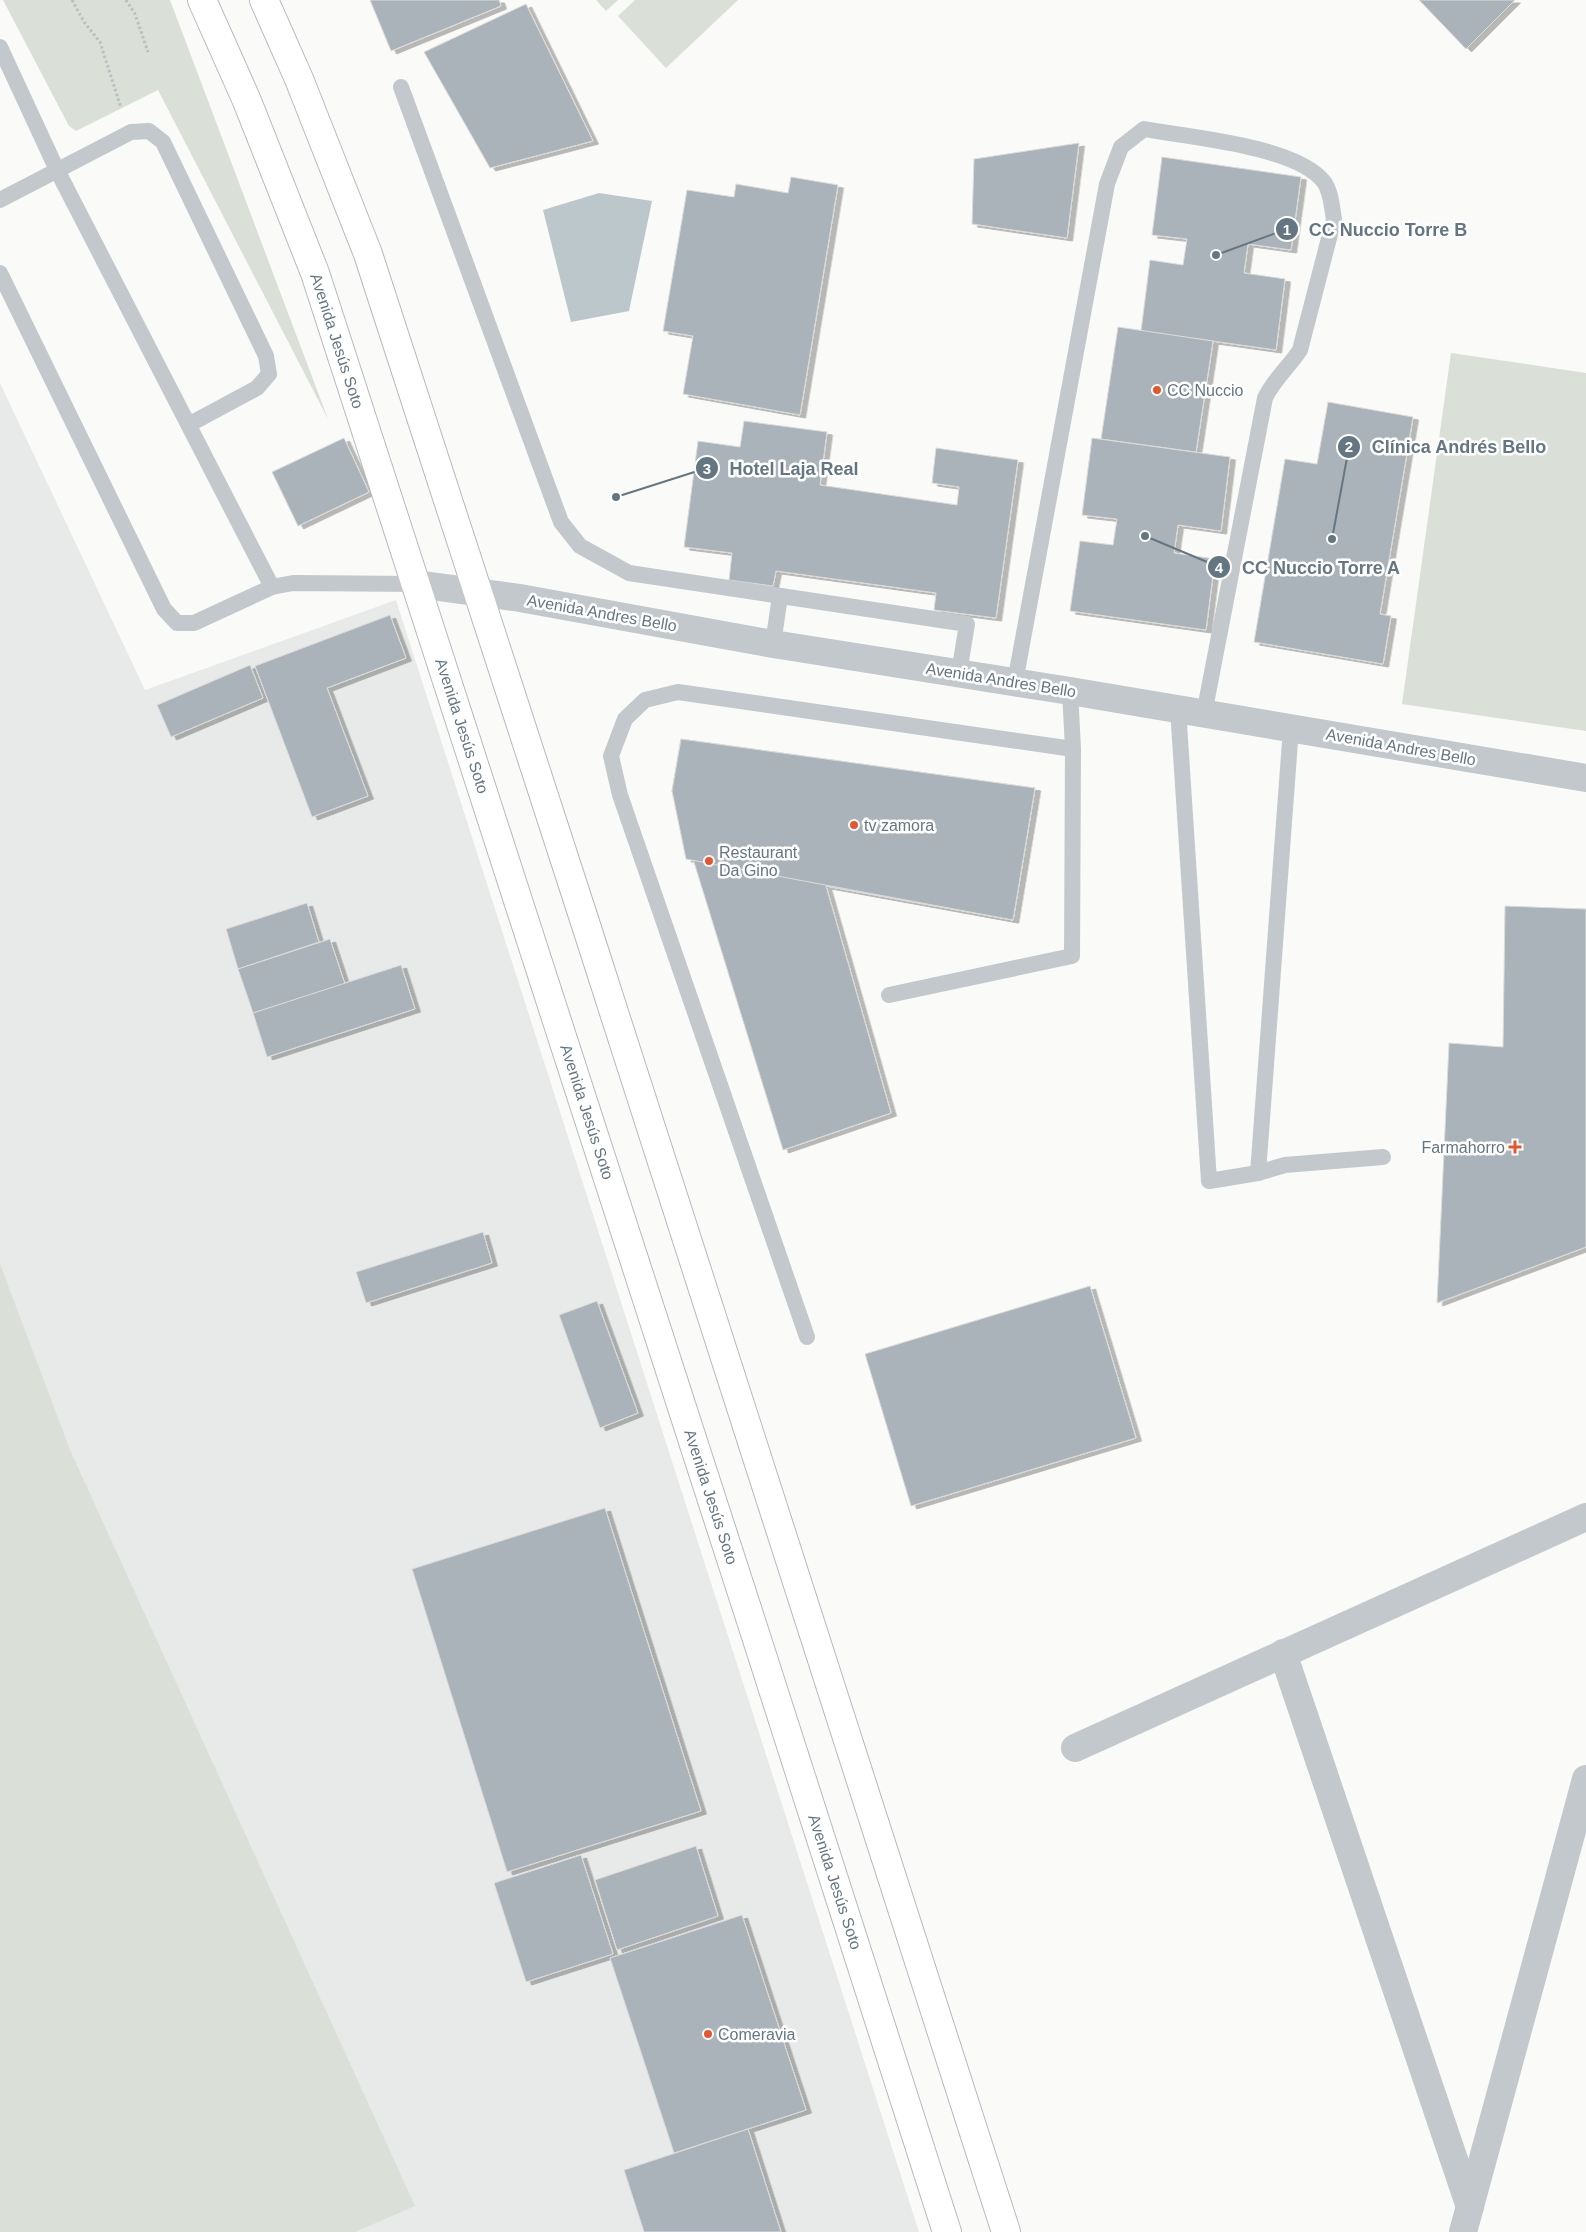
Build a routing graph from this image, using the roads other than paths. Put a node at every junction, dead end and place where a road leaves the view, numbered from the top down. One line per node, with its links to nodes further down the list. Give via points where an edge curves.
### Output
1 (202, 0): 9 (main road, Avenida Jesús Soto, via 247,101 315,273)
2 (264, 0): 11 (main road, via 368,254)
3 (0, 46): 5 (lane)
4 (402, 87): 12 (lane, via 561,522 580,546 629,573)
5 (57, 170): 6 (lane); 8 (lane); 8 (lane, via 131,132 149,131 163,142 266,356 268,374 258,388)
6 (0, 200)
7 (0, 273): 10 (lane, via 164,609 177,623 194,623)
8 (190, 424): 10 (lane)
9 (416, 584): 10 (lane, via 293,583); 11 (street, Avenida Andres Bello); 30 (main road, Avenida Jesús Soto)
10 (272, 587)
11 (478, 593): 13 (street, Avenida Andres Bello); 31 (main road)
12 (780, 596): 13 (lane); 14 (lane, via 967,624)
13 (773, 644): 14 (street, Avenida Andres Bello)
14 (959, 673): 15 (street, Avenida Andres Bello)
15 (1015, 682): 16 (street, Avenida Andres Bello); 17 (lane, via 1107,184 1121,147 1144,129 1272,151 1302,164 1325,182 1334,219 1300,350 1272,383 1266,398)
16 (1070, 691): 17 (street, Avenida Andres Bello); 19 (lane)
17 (1191, 711): 18 (street, Avenida Andres Bello); 23 (lane, via 1209,1181)
18 (1290, 728): 20 (street, Avenida Andres Bello); 23 (lane)
19 (1073, 749): 21 (lane, via 1072,956); 24 (lane, via 678,692 645,700 625,719 611,756 620,795)
20 (1586, 778)
21 (889, 996)
22 (1383, 1157): 23 (lane, via 1286,1165)
23 (1258, 1173)
24 (807, 1337)
25 (1586, 1517): 26 (street)
26 (1283, 1653): 27 (street); 29 (street)
27 (1075, 1748)
28 (1586, 1779): 29 (street)
29 (1466, 2219)
30 (946, 2232)
31 (1006, 2232)

